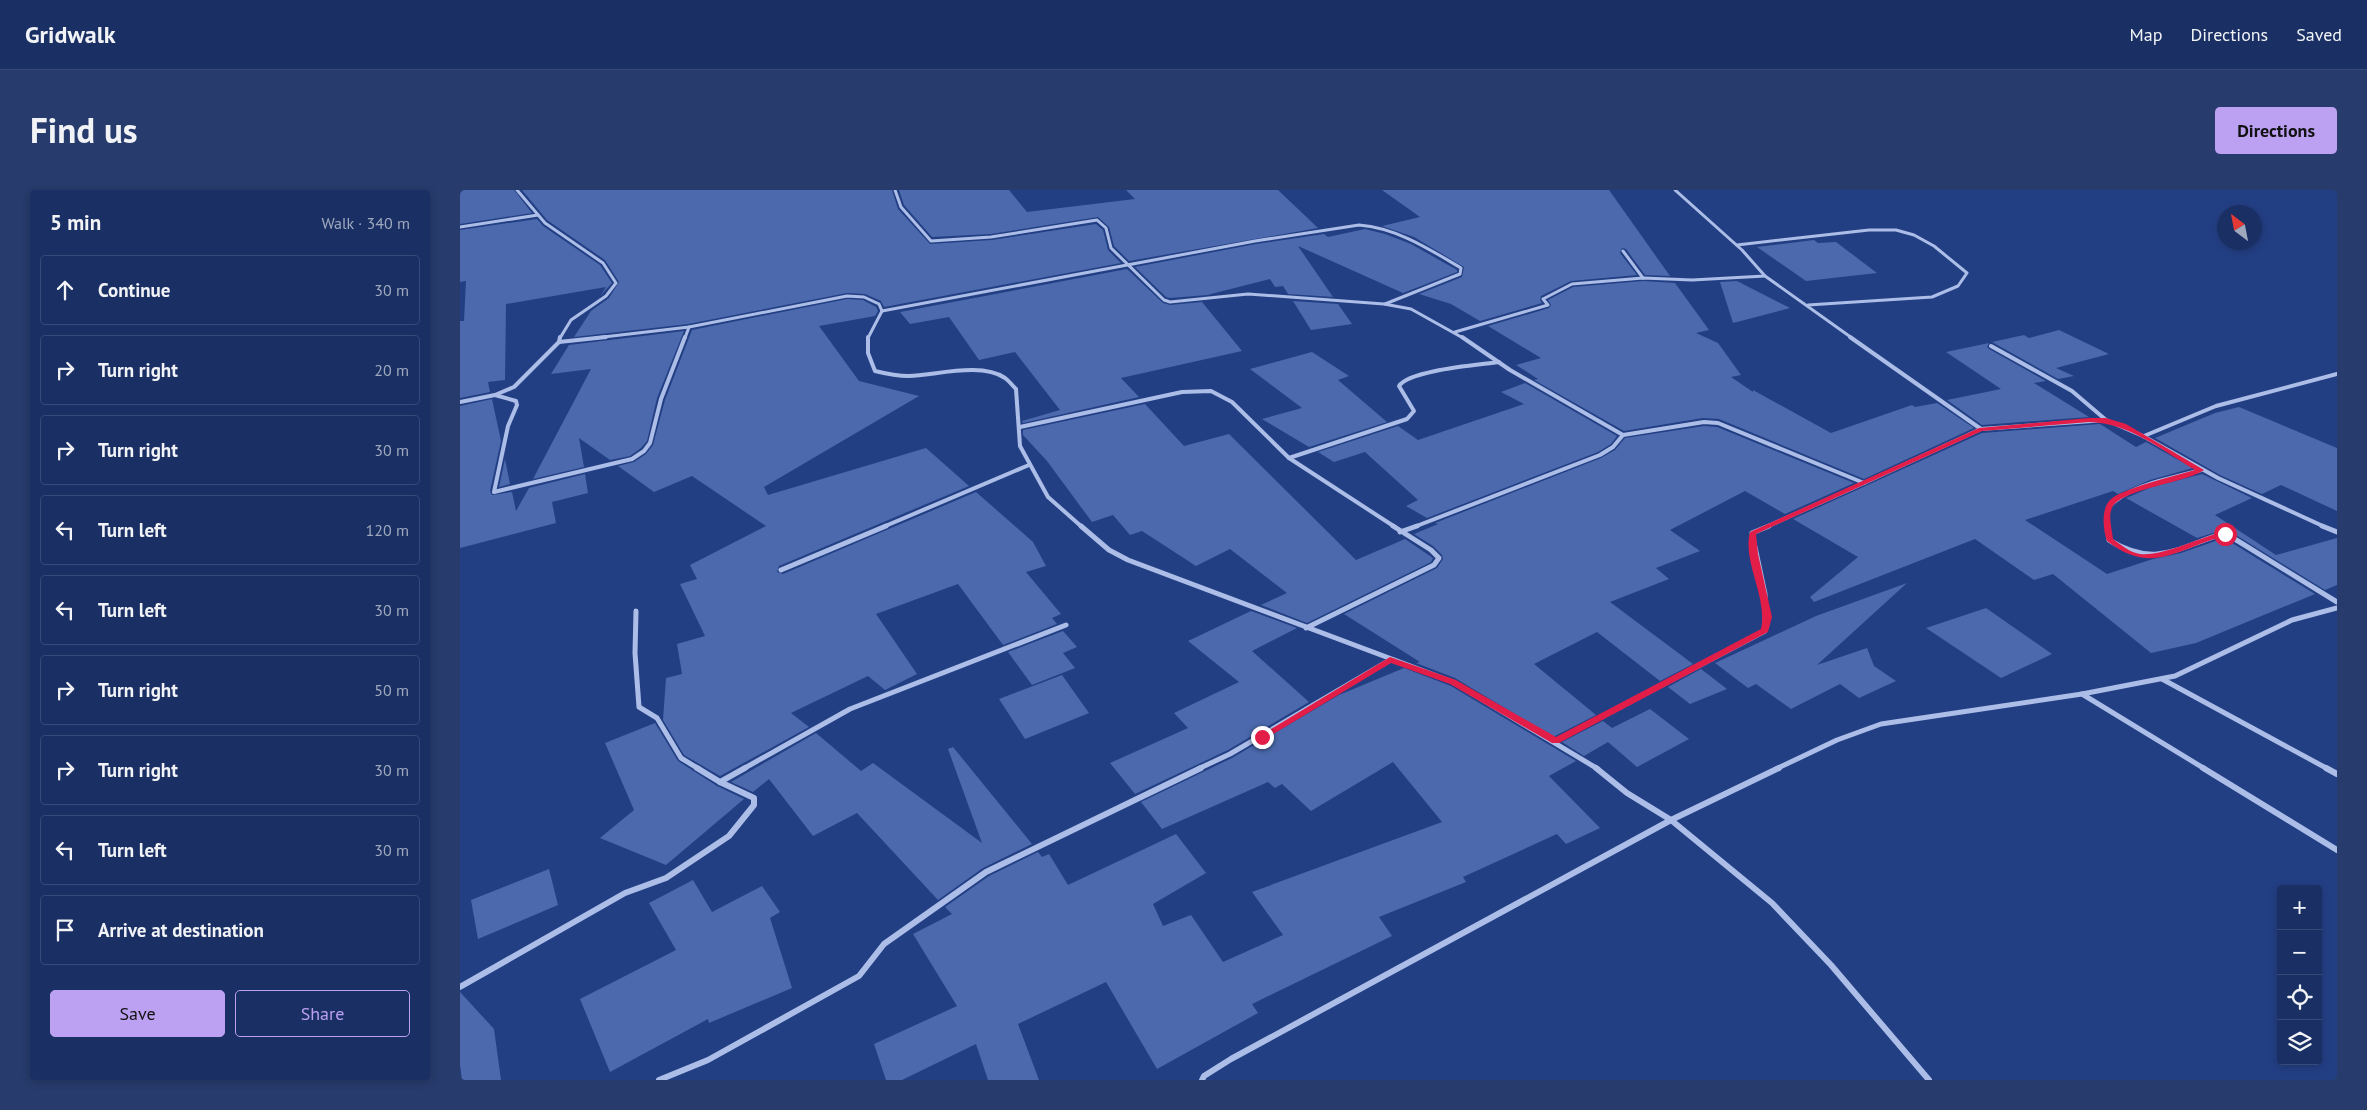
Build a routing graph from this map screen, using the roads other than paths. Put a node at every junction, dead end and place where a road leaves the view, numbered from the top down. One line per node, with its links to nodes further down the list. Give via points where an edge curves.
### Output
1 (518, 190): 4 (street)
2 (895, 190): 8 (street, via 901,207 931,241 991,237 1098,220 1106,228 1111,248)
3 (1675, 190): 6 (street)
4 (538, 215): 5 (street); 16 (street, via 593,253 612,273 616,283 606,296 571,319 560,334)
5 (460, 227)
6 (1737, 245): 9 (street); 12 (street, via 1864,230 1896,230 1919,237 1967,273 1960,284 1932,297)
7 (1623, 252): 10 (street)
8 (1129, 266): 11 (street, via 1170,302 1248,294); 11 (street, via 1255,241 1372,224 1435,252 1461,268 1460,274); 13 (street)
9 (1765, 276): 10 (street, via 1692,280); 12 (street)
10 (1643, 278): 15 (street, via 1572,284 1543,299 1548,306)
11 (1384, 304): 15 (street, via 1411,309)
12 (1808, 305): 24 (street)
13 (882, 311): 14 (street, via 879,304 864,297 847,296); 23 (street, via 866,341 875,371 904,378 967,371 1000,375 1011,381 1016,389)
14 (689, 327): 16 (street); 20 (street, via 661,399 650,443 632,459 494,492 508,426 517,405 516,401)
15 (1455, 332): 18 (street)
16 (559, 342): 20 (street, via 514,387)
17 (1991, 346): 22 (street, via 2072,390)
18 (1499, 362): 25 (street); 27 (street, via 1428,372 1402,381 1399,386 1414,411 1407,419)
19 (2337, 374): 26 (street, via 2216,406)
20 (495, 395): 21 (street)
21 (460, 402)
22 (2106, 420): 24 (street); 26 (street)
23 (1020, 427): 27 (street, via 1182,392 1211,391 1232,402); 28 (street, via 1020,446)
24 (1981, 429): 30 (street)
25 (1623, 435): 30 (street, via 1704,422 1718,423); 31 (street, via 1600,455)
26 (2144, 436): 29 (street)
27 (1289, 458): 31 (street)
28 (1029, 465): 33 (street); 38 (street, via 1048,497 1109,550)
29 (2201, 470): 32 (street); 34 (street, via 2113,500 2107,510 2110,540 2138,556 2158,556 2225,534)
30 (1864, 483): 42 (street, via 1752,533 1768,617 1765,630)
31 (1400, 532): 38 (street, via 1431,550 1439,558 1434,565)
32 (2337, 532)
33 (782, 570)
34 (2337, 602)
35 (2337, 608): 40 (street, via 2292,620 2196,668)
36 (636, 611): 44 (street, via 639,707 657,718 681,758)
37 (1066, 625): 44 (street, via 850,710)
38 (1306, 628): 39 (street)
39 (1390, 660): 42 (street, via 1453,682); 48 (street, via 1230,754 986,872 884,944 859,976 708,1060)
40 (2162, 679): 41 (street); 43 (street)
41 (2082, 694): 45 (street, via 1882,724 1837,740); 46 (street)
42 (1556, 741): 45 (street, via 1627,793)
43 (2337, 774)
44 (720, 782): 47 (street, via 754,798 754,805 729,836 666,878 625,894)
45 (1671, 820): 49 (street, via 1231,1059); 50 (street, via 1772,903 1801,932)
46 (2337, 850)
47 (460, 988)
48 (659, 1080)
49 (1202, 1080)
50 (1929, 1080)

